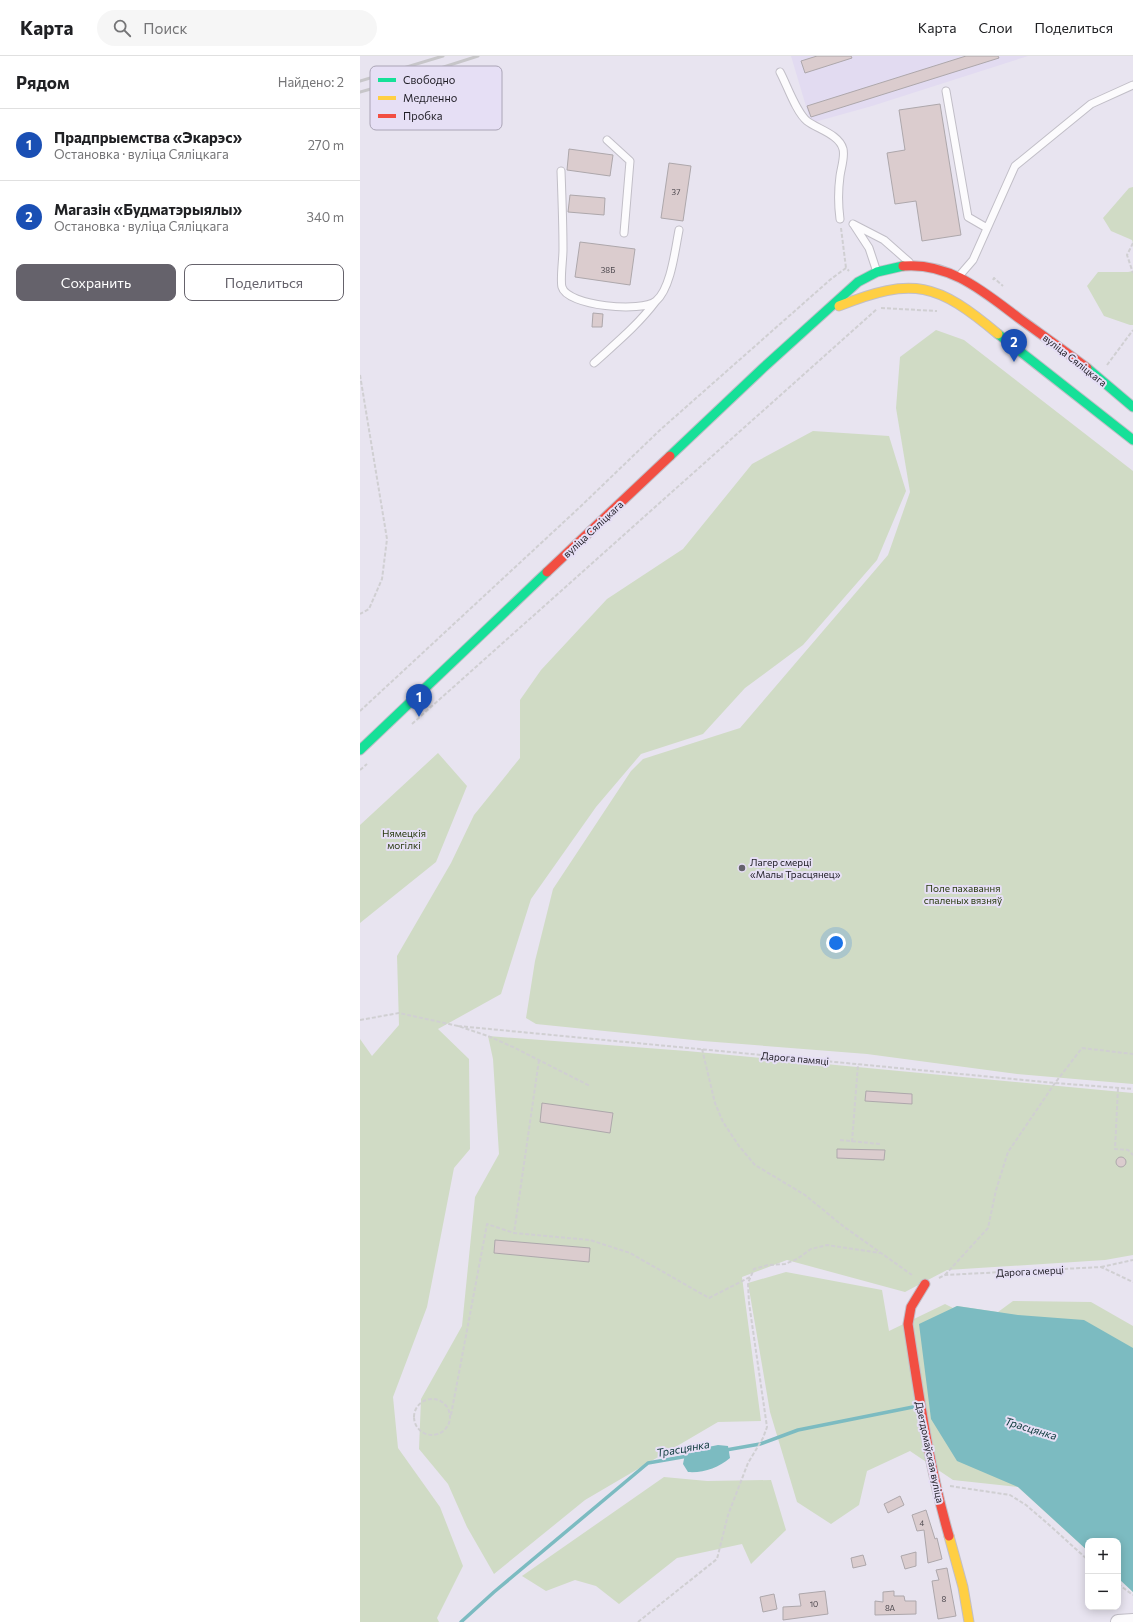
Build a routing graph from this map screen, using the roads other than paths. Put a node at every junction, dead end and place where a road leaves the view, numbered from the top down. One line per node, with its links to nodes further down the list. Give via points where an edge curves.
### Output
1 (780, 72): 6 (lane, via 806,121 825,130 843,148 838,195)
2 (1133, 85): 7 (lane, via 1091,104 1015,166)
3 (946, 92): 7 (lane, via 968,217)
4 (607, 140): 9 (lane, via 630,160)
5 (561, 171): 13 (lane, via 562,287 567,294 577,300 618,307 646,305)
6 (840, 219)
7 (987, 228): 12 (lane, via 973,260)
8 (679, 230): 13 (lane, via 669,281)
9 (624, 233)
10 (912, 265): 11 (main road, вуліца Сяліцкага); 11 (lane, via 884,240 853,224 869,248); 12 (main road, вуліца Сяліцкага, via 941,269)
11 (877, 273): 14 (main road, вуліца Сяліцкага, via 858,282)
12 (958, 277): 16 (main road, вуліца Сяліцкага, via 982,290)
13 (656, 301): 15 (lane, via 631,330)
14 (827, 310): 17 (main road, вуліца Сяліцкага, via 867,294 904,287 923,289 950,298 1070,385); 18 (main road, вуліца Сяліцкага)
15 (594, 363)
16 (1133, 407)
17 (1133, 440)
18 (360, 750)
19 (925, 1284): 21 (main road, Дзетдомаўская вуліца, via 912,1303 908,1324 935,1484 967,1597)
20 (1133, 1621): 22 (street)
21 (969, 1622)
22 (1118, 1622)

